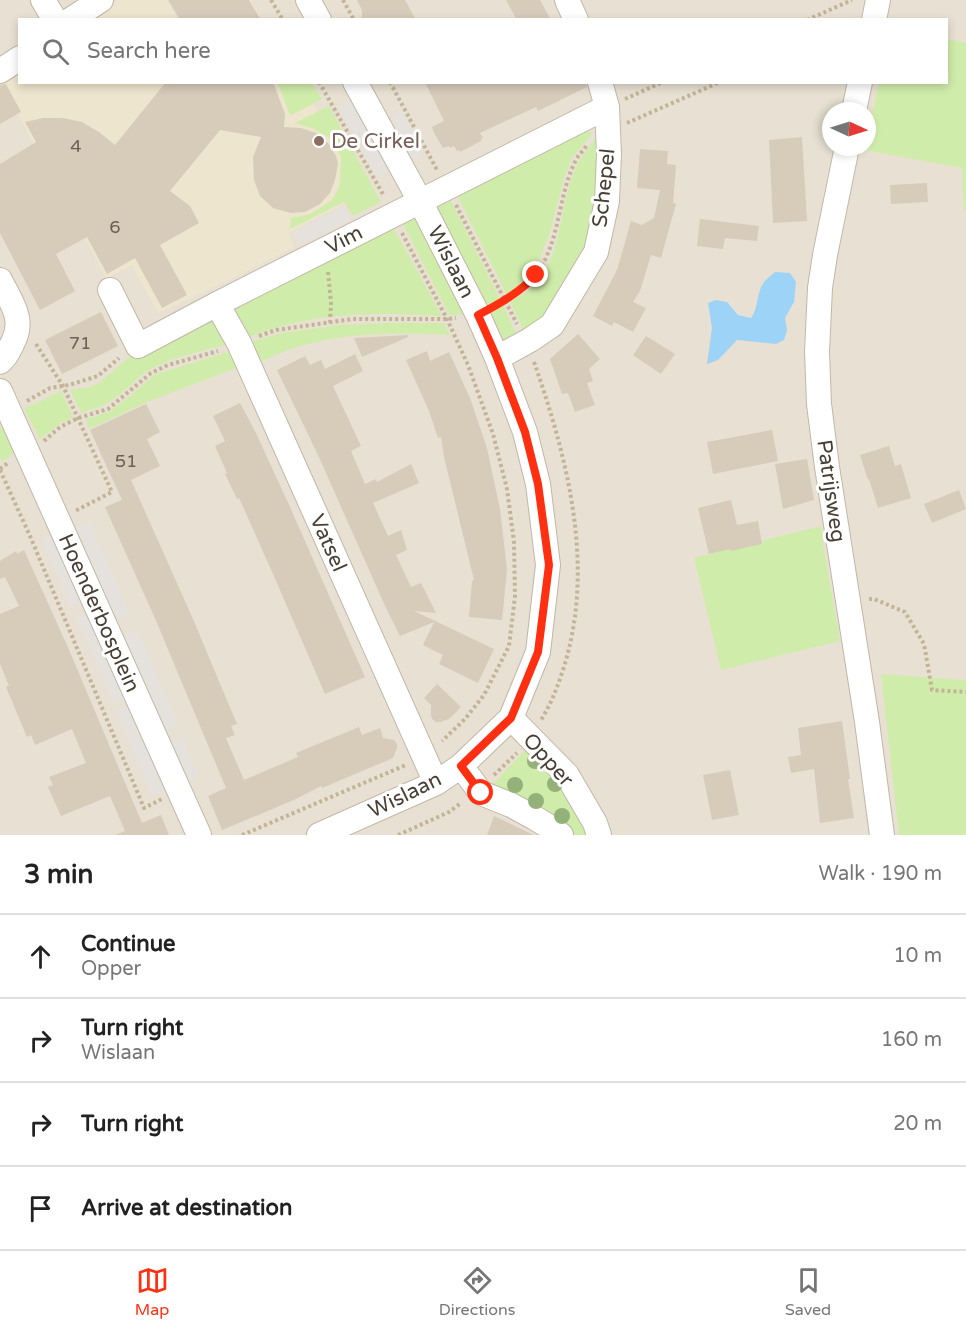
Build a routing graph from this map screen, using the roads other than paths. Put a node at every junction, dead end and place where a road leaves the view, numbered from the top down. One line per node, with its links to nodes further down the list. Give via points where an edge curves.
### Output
1 (43, 0): 5 (street)
2 (308, 0): 6 (street)
3 (567, 0): 7 (street)
4 (878, 0): 8 (street)
5 (54, 18)
6 (319, 18)
7 (575, 18)
8 (874, 18)
9 (18, 59): 10 (street)
10 (0, 70)
11 (356, 84): 17 (street, Wislaan)
12 (601, 84): 15 (street, Schepel)
13 (860, 84): 14 (street)
14 (856, 102)
15 (614, 116): 17 (street, Vim); 21 (street, Schepel, via 609,131 607,201 596,252 552,325)
16 (845, 156): 31 (street, Patrijsweg, via 820,288 820,414)
17 (420, 201): 20 (street, Vim); 21 (street, Wislaan)
18 (110, 290): 20 (street, Vim, via 138,346)
19 (6, 296): 22 (street, via 19,332)
20 (217, 304): 26 (street, Vatsel, via 239,343)
21 (497, 358): 24 (street, Wislaan, via 525,432 538,484 549,565 538,652)
22 (0, 362)
23 (3, 406): 27 (street, Hoenderbosplein)
24 (511, 718): 25 (street, Wislaan); 30 (street, Opper, via 567,775)
25 (461, 766): 26 (street, Wislaan); 29 (street, via 481,793 527,813)
26 (436, 783): 28 (street, Wislaan)
27 (199, 835)
28 (319, 835)
29 (561, 835)
30 (599, 835)
31 (882, 835)

